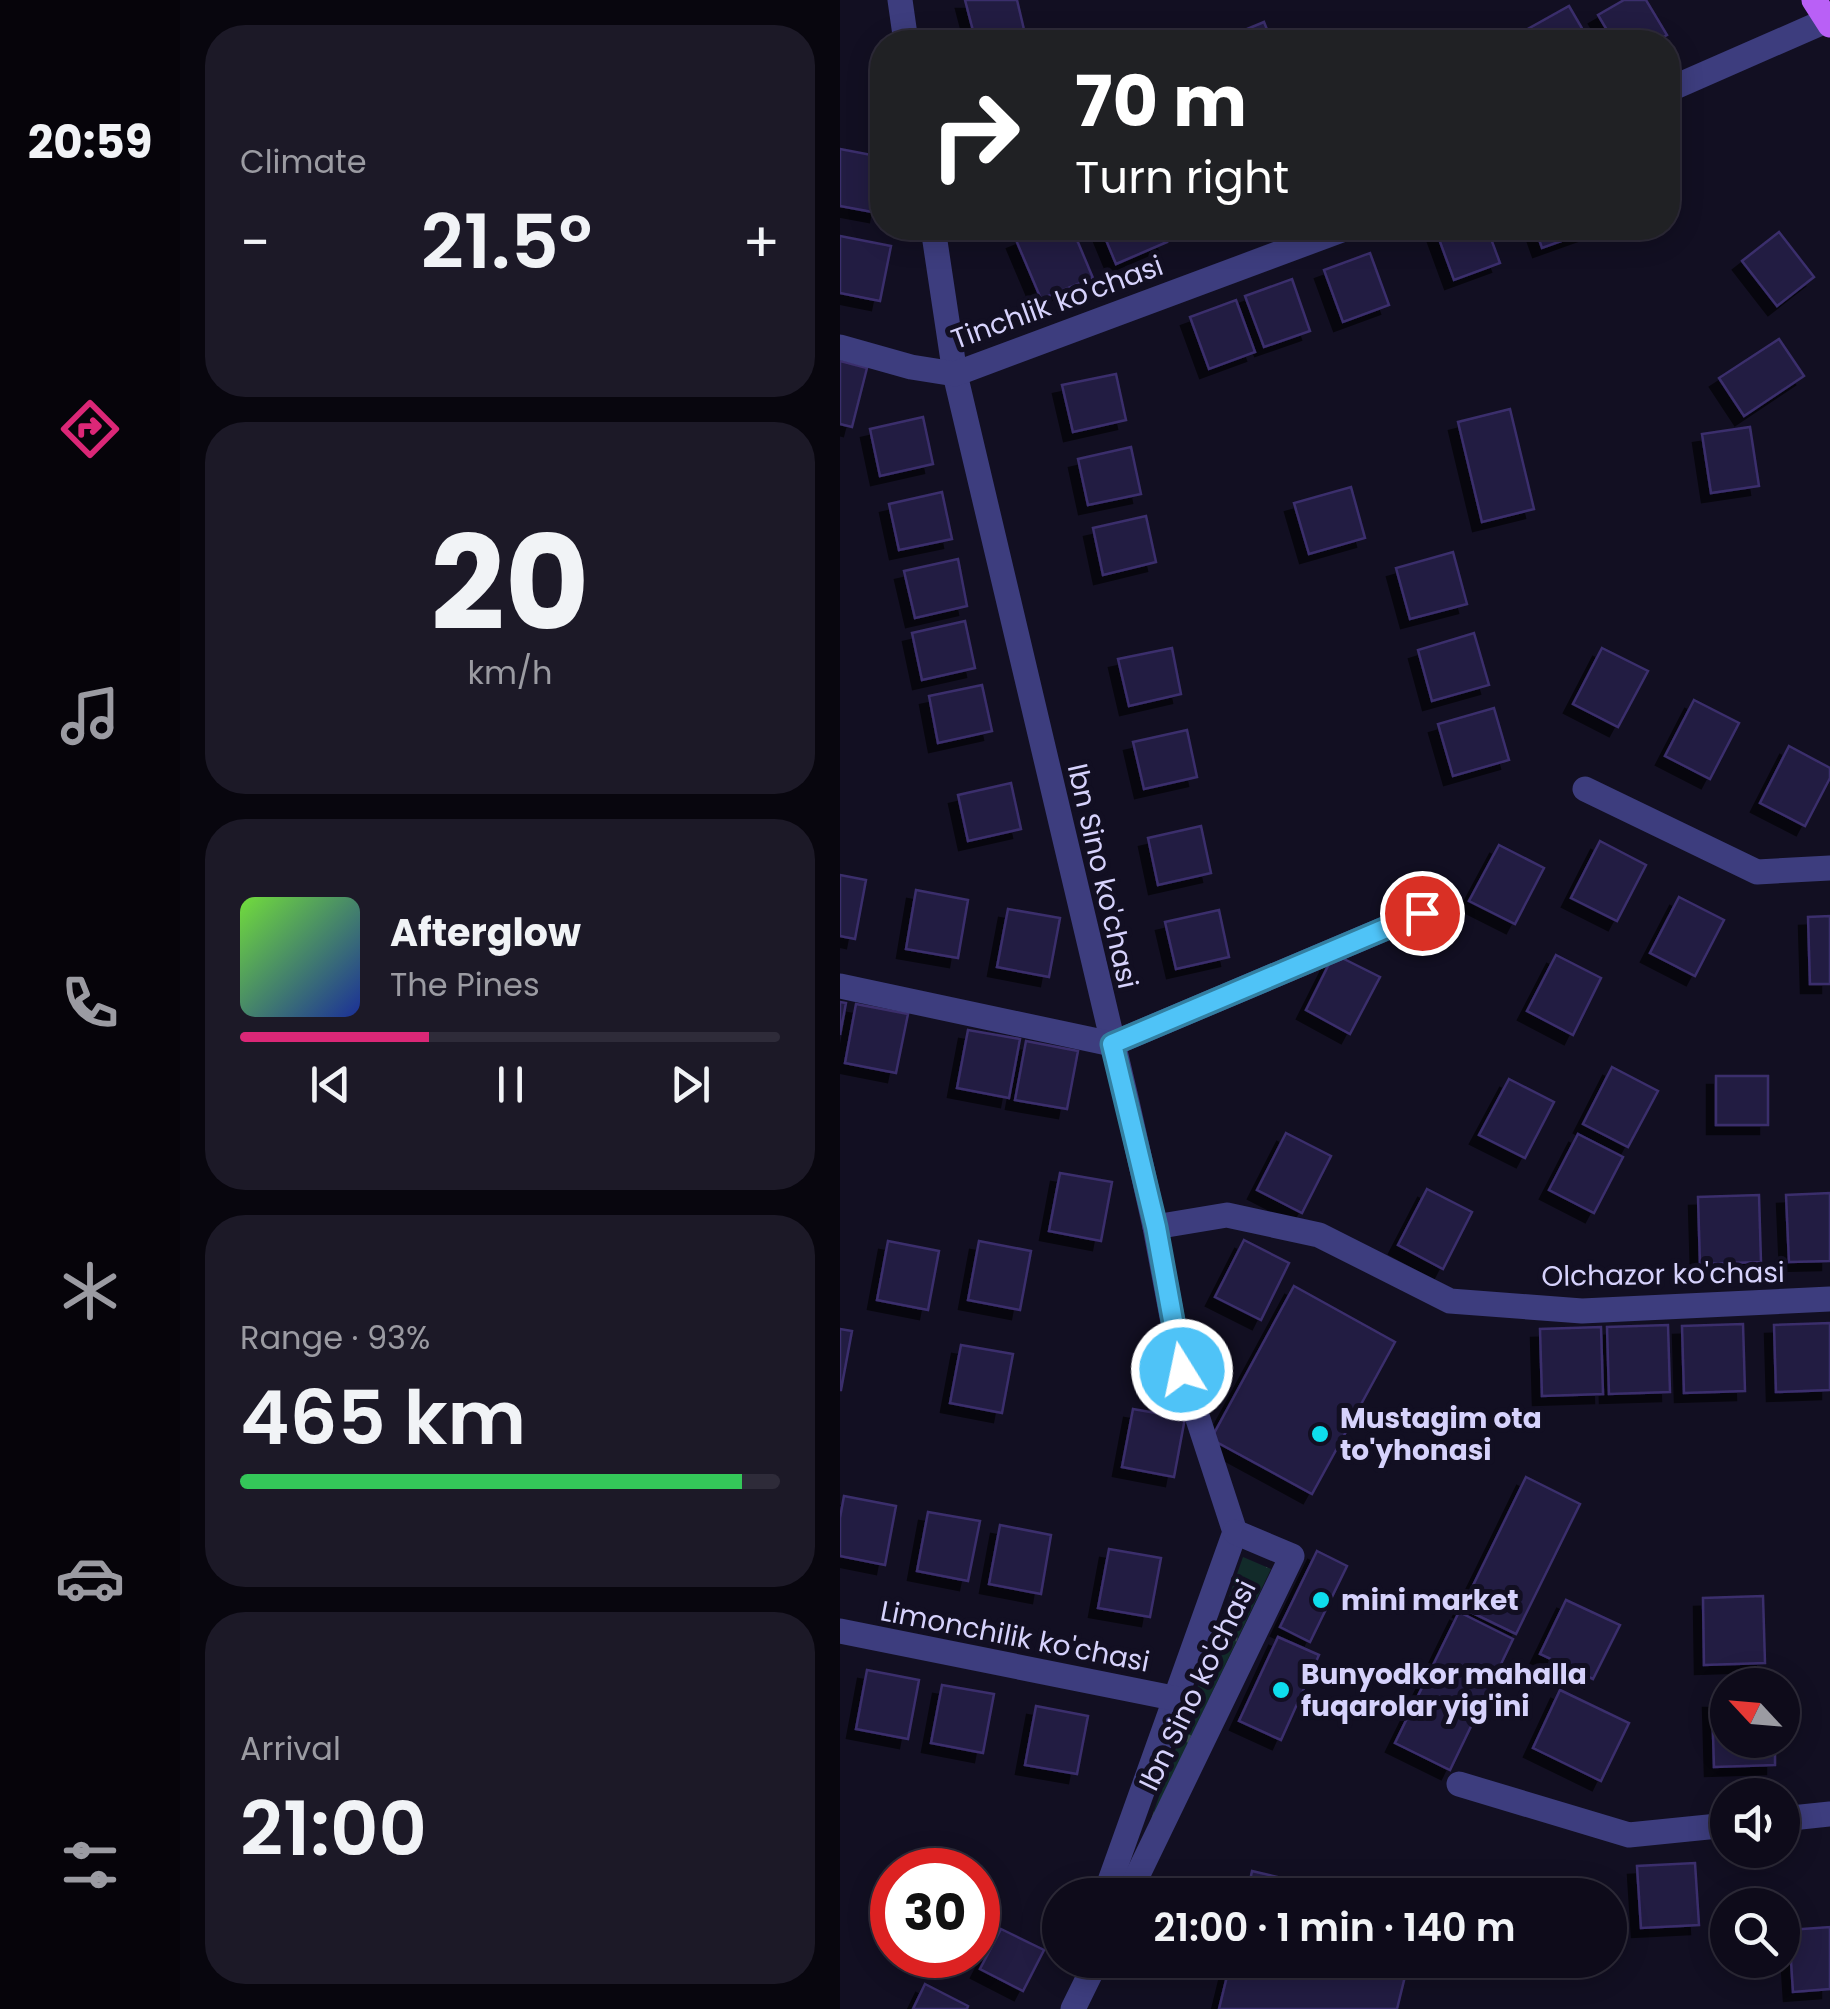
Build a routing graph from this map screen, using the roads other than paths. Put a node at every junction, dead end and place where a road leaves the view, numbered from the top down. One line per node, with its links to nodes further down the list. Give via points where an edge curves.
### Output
1 (900, 0): 3 (street)
2 (1825, 16): 4 (street)
3 (904, 30)
4 (1680, 84)
5 (936, 240): 8 (street, Ibn Sino ko'chasi)
6 (1315, 240): 8 (street, Tinchlik ko'chasi)
7 (840, 348): 8 (street, Tinchlik ko'chasi)
8 (955, 374): 13 (street, Ibn Sino ko'chasi)
9 (1585, 790): 10 (street, via 1757,872)
10 (1830, 868)
11 (1422, 913): 13 (street)
12 (840, 986): 13 (street)
13 (1112, 1044): 14 (street, Ibn Sino ko'chasi)
14 (1156, 1227): 15 (street, Olchazor ko'chasi, via 1227,1215 1319,1235 1450,1300 1582,1311); 16 (street, Ibn Sino ko'chasi, via 1182,1370)
15 (1830, 1299)
16 (1236, 1532): 18 (street, Ibn Sino ko'chasi); 24 (street, Ibn Sino ko'chasi, via 1292,1556)
17 (840, 1631): 18 (street, Limonchilik ko'chasi)
18 (1178, 1699): 23 (street, Ibn Sino ko'chasi)
19 (1459, 1784): 22 (street, via 1629,1835)
20 (1830, 1814): 21 (street)
21 (1800, 1817)
22 (1710, 1827)
23 (1111, 1878)
24 (1136, 1878)
25 (1074, 1978): 27 (street)
26 (1088, 1978): 28 (street)
27 (1063, 2009)
28 (1073, 2009)

